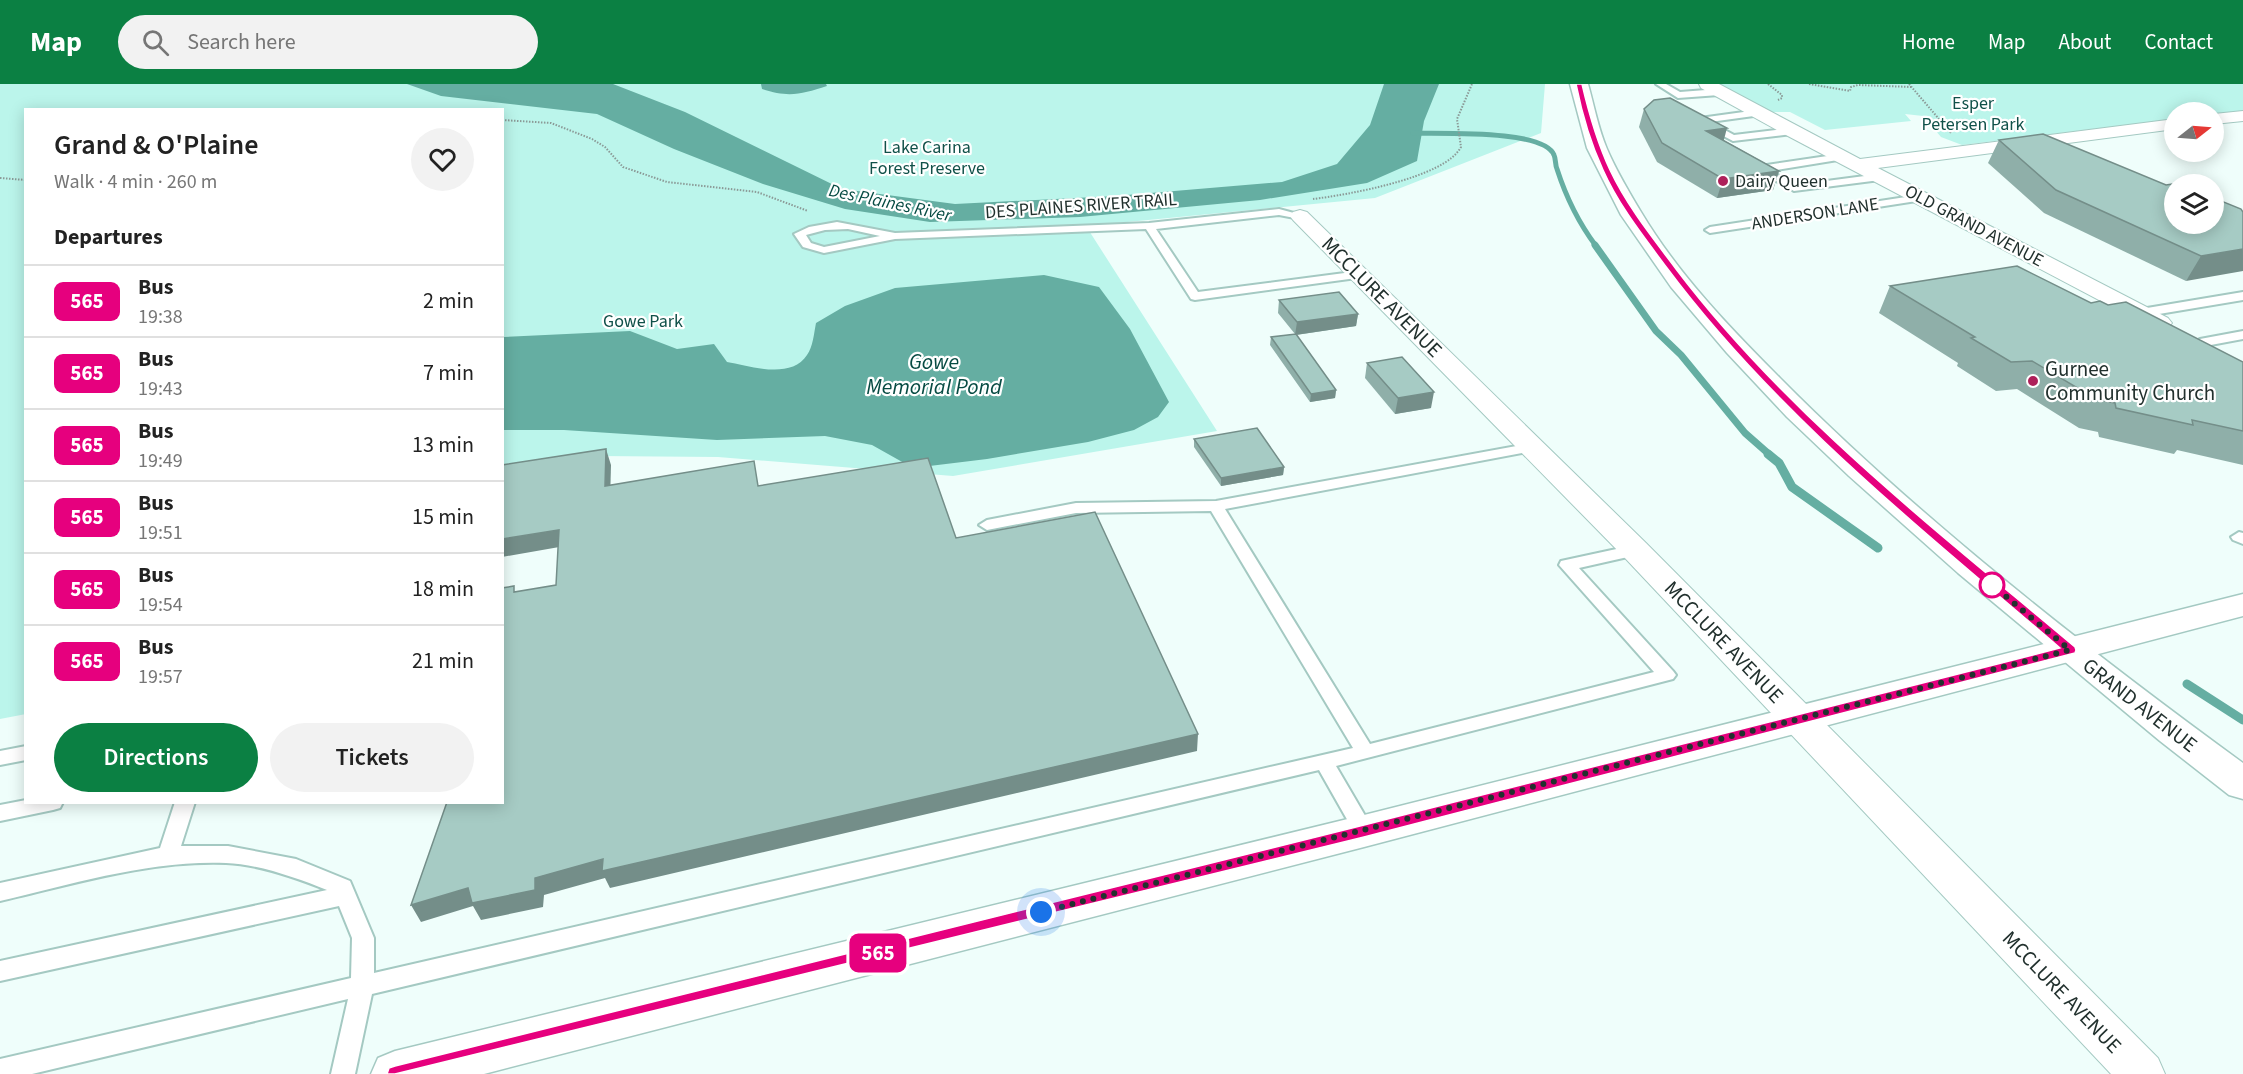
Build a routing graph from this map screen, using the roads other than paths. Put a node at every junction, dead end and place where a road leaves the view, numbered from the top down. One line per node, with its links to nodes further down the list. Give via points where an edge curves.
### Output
1 (1579, 84): 27 (main road, GRAND AVENUE, via 1588,125 1607,171 1647,237 1698,304 1861,471)
2 (1660, 84): 3 (lane, via 1678,95)
3 (1713, 88): 4 (street, OLD GRAND AVENUE)
4 (1758, 113): 8 (street, OLD GRAND AVENUE); 8 (lane, via 1700,121 1733,138)
5 (2243, 116): 6 (street)
6 (2224, 118)
7 (2164, 125): 9 (street, via 1968,151)
8 (1791, 131): 9 (street, OLD GRAND AVENUE)
9 (1849, 161): 10 (street, OLD GRAND AVENUE); 10 (lane, via 1760,169 1794,188)
10 (1880, 177): 11 (street, OLD GRAND AVENUE)
11 (1919, 198): 14 (lane, ANDERSON LANE); 18 (street, OLD GRAND AVENUE)
12 (1304, 208): 13 (lane); 16 (street, MCCLURE AVENUE)
13 (1149, 226): 15 (lane); 16 (lane, via 1195,297)
14 (1710, 230)
15 (896, 236): 15 (lane, via 824,250 807,245 800,234 836,224)
16 (1360, 275): 22 (street, MCCLURE AVENUE)
17 (2243, 296): 18 (lane)
18 (2141, 313): 20 (street, OLD GRAND AVENUE)
19 (2243, 335): 20 (lane)
20 (2200, 343): 21 (street, OLD GRAND AVENUE)
21 (2234, 361)
22 (1533, 447): 23 (lane); 25 (street, MCCLURE AVENUE)
23 (1216, 506): 24 (lane, via 1076,508); 29 (lane)
24 (987, 525)
25 (1635, 550): 28 (street, MCCLURE AVENUE); 29 (lane, via 1567,565 1667,675)
26 (2243, 605): 27 (main road)
27 (2070, 650): 28 (main road); 33 (main road, GRAND AVENUE)
28 (1798, 719): 37 (main road); 46 (street, MCCLURE AVENUE)
29 (1365, 752): 32 (lane)
30 (24, 753): 31 (lane)
31 (0, 758)
32 (1324, 762): 37 (lane); 42 (lane)
33 (2243, 784)
34 (43, 804): 36 (lane)
35 (184, 804): 38 (lane)
36 (0, 813)
37 (1364, 831): 45 (main road)
38 (168, 855): 39 (lane); 40 (lane, via 228,854 296,868 342,887)
39 (0, 892)
40 (346, 895): 41 (lane); 42 (lane, via 363,938)
41 (0, 971)
42 (362, 987): 43 (lane); 44 (lane)
43 (0, 1070)
44 (343, 1074)
45 (395, 1074)
46 (2142, 1074)

